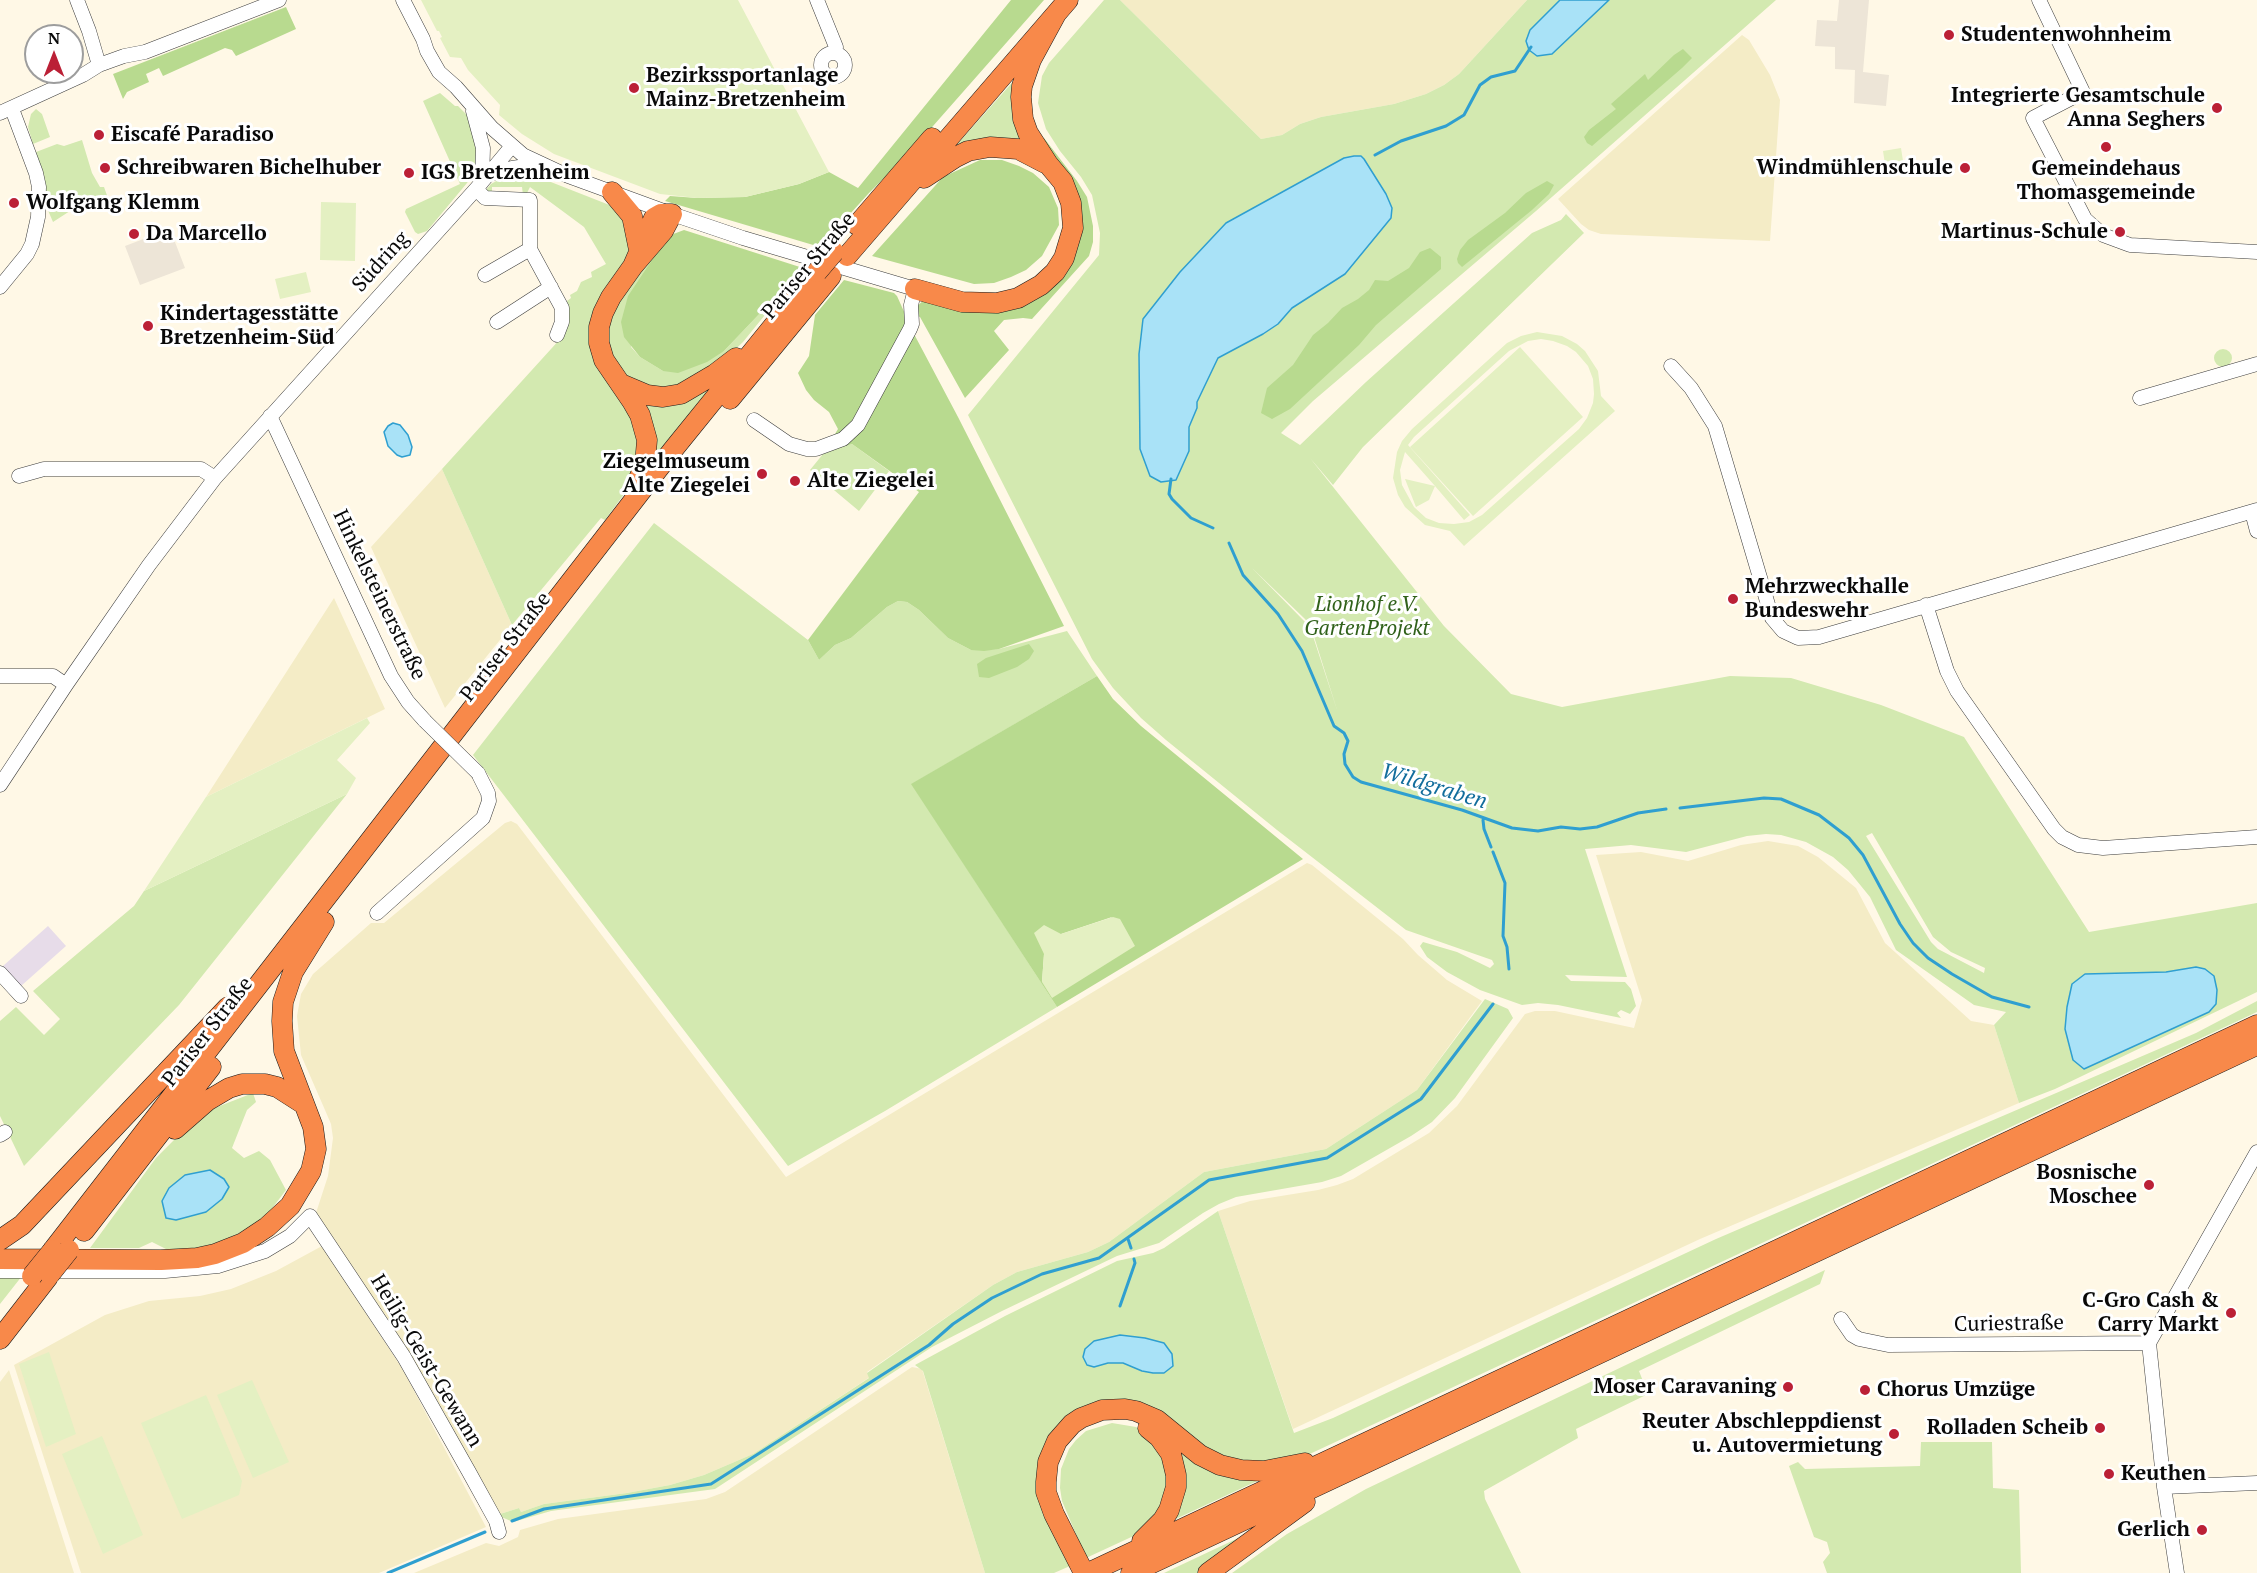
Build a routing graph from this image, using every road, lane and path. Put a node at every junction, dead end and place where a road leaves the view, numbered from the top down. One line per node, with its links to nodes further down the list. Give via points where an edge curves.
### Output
1 (77, 0): 8 (street)
2 (403, 0): 9 (street, via 423,39)
3 (817, 0): 7 (street)
4 (2039, 0): 19 (street, via 2083,92 2033,118 2082,215 2103,235 2130,245)
5 (276, 1): 8 (street, via 145,52)
6 (1059, 5): 13 (highway, via 1031,60 1021,98 1023,119); 15 (highway, Pariser Straße); 20 (highway, Pariser Straße)
7 (835, 53)
8 (99, 65): 10 (street)
9 (472, 107): 11 (street); 14 (street, via 483,148)
10 (6, 111): 24 (street, via 36,173 38,217 27,254)
11 (512, 146): 12 (street); 14 (street, Südring)
12 (540, 164): 14 (street, via 519,166); 16 (street)
13 (1048, 164): 15 (highway, via 1008,147 980,148 956,157); 26 (highway, via 1065,188 1073,219 1068,251 1050,278 1027,294 998,303 962,302)
14 (482, 182): 18 (street, via 485,198 530,200); 34 (street, Südring)
15 (904, 191): 20 (highway, Pariser Straße)
16 (612, 192): 17 (street); 21 (highway, via 632,216)
17 (672, 214): 21 (highway, via 654,218); 26 (street)
18 (530, 249): 23 (street); 25 (street)
19 (2257, 252)
20 (841, 254): 22 (highway, Pariser Straße, bridge)
21 (636, 259): 32 (highway, via 606,306 599,327 604,360)
22 (824, 274): 29 (highway, Pariser Straße); 47 (highway, Pariser Straße)
23 (485, 275)
24 (0, 287)
25 (551, 287): 27 (street); 28 (street, via 562,308)
26 (915, 289): 35 (street, via 910,329 858,425 843,439 816,449 799,447)
27 (497, 322)
28 (557, 335)
29 (762, 337): 32 (highway, via 715,374 681,394 647,395); 40 (highway, Pariser Straße)
30 (2257, 364): 33 (street)
31 (1671, 366): 41 (street, via 1691,387 1715,426 1777,625 1798,638 1811,638)
32 (621, 384): 40 (highway, via 640,415 647,440 645,464)
33 (2140, 398)
34 (270, 416): 37 (street, Südring); 46 (street, Hinkelsteinerstraße, bridge, via 391,676 425,721 478,773 489,793 483,818)
35 (754, 420)
36 (19, 476): 37 (street, via 44,469 201,469)
37 (215, 478): 43 (street, Südring)
38 (2254, 511): 39 (street); 41 (street)
39 (2257, 531)
40 (604, 539): 48 (highway, Pariser Straße)
41 (1926, 605): 45 (street, via 1957,691 2062,837 2078,845 2103,848)
42 (0, 676): 43 (street, via 53,675)
43 (66, 685): 44 (street, Südring)
44 (0, 785)
45 (2257, 837)
46 (376, 912)
47 (324, 922): 53 (highway, via 293,972 283,1002 284,1051); 55 (highway, Pariser Straße)
48 (280, 956): 56 (highway, via 22,1225); 57 (highway, Pariser Straße)
49 (0, 973): 50 (street)
50 (21, 996)
51 (2257, 1025): 65 (highway)
52 (2257, 1045): 65 (highway)
53 (302, 1103): 55 (highway, via 265,1084 229,1088 192,1113); 58 (highway, via 315,1137 310,1171 290,1206 243,1243 184,1260)
54 (2257, 1152): 64 (street)
55 (118, 1187): 57 (highway, Pariser Straße)
56 (0, 1240)
57 (61, 1250): 60 (highway, Pariser Straße, bridge)
58 (0, 1259)
59 (0, 1271): 68 (street, Heilig-Geist-Gewann, via 165,1271 218,1266 265,1251 290,1236 309,1216 404,1357)
60 (40, 1276): 61 (highway, Pariser Straße); 63 (highway, Pariser Straße)
61 (0, 1317)
62 (1841, 1319): 64 (street, Curiestraße, via 1859,1339 1888,1345)
63 (0, 1339)
64 (2149, 1343): 67 (street)
65 (1336, 1467): 69 (highway); 70 (highway, via 1241,1470 1200,1455 1157,1420 1136,1411 1114,1408 1091,1413 1064,1432 1052,1452 1046,1474 1049,1502); 71 (highway); 72 (highway)
66 (2257, 1483): 67 (street)
67 (2164, 1487): 73 (street)
68 (500, 1532)
69 (1109, 1563): 70 (highway); 70 (highway, via 1156,1530 1169,1510 1176,1487 1175,1464 1166,1445 1142,1424 1122,1418 1100,1420 1081,1429 1066,1444 1057,1464 1057,1500)
70 (1084, 1569)
71 (1131, 1573)
72 (1208, 1573)
73 (2177, 1573)

